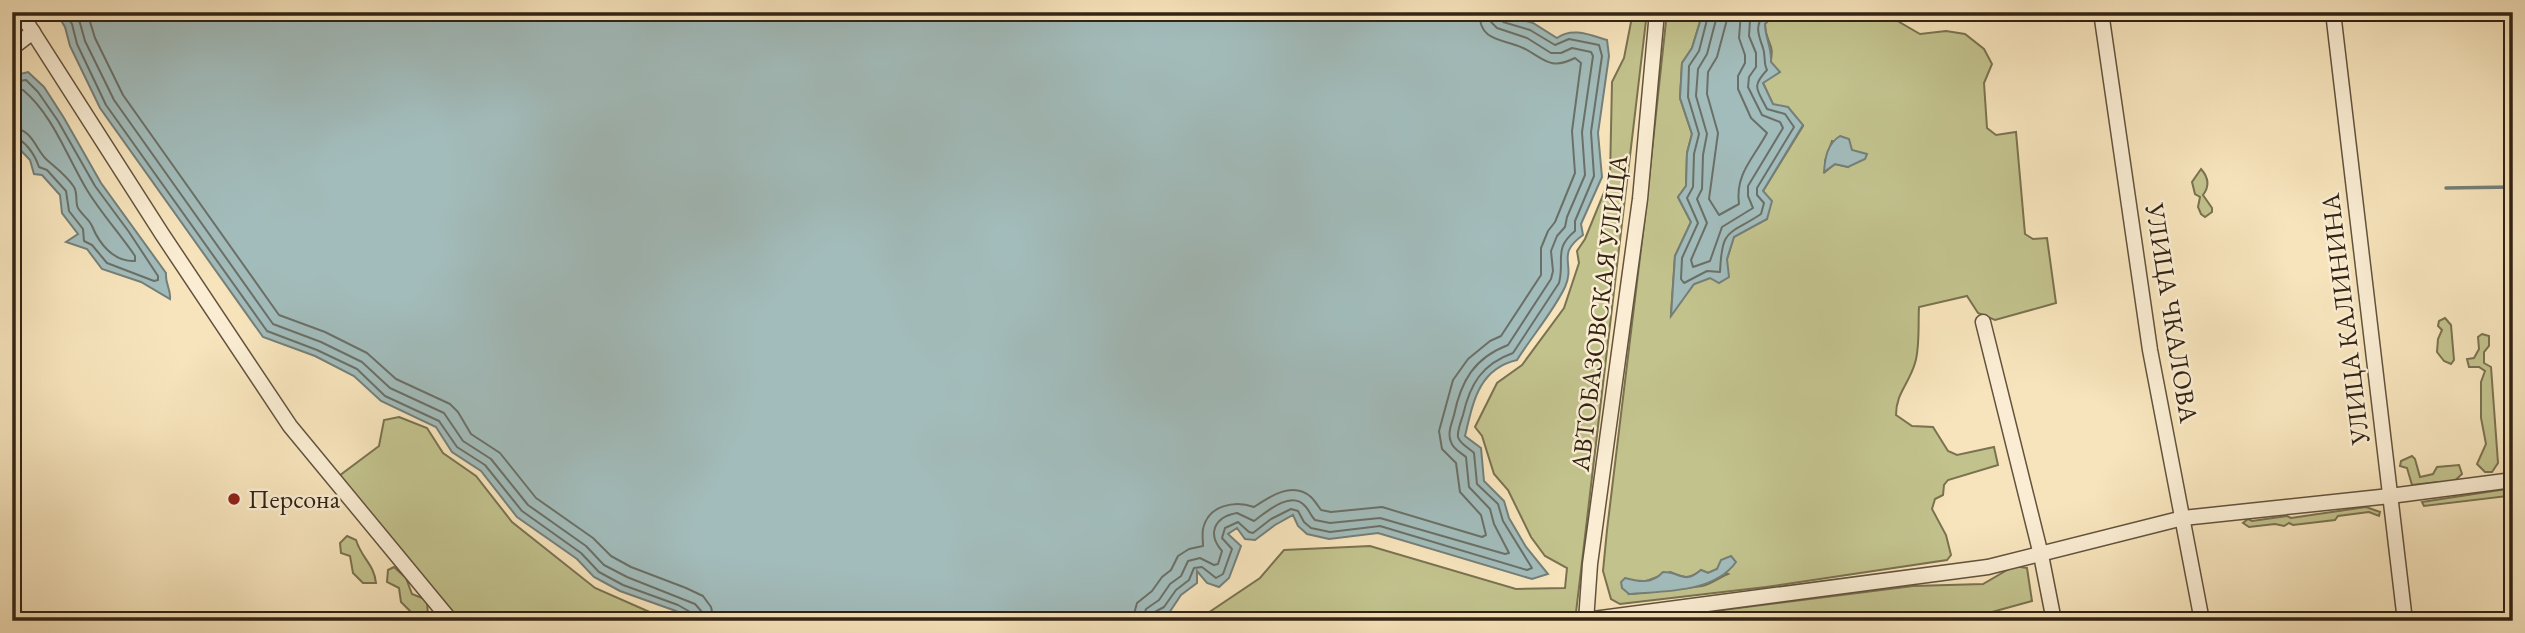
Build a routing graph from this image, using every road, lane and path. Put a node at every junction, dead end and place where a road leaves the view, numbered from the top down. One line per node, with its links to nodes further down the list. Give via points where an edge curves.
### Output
1 (20, 12): 5 (street)
2 (1657, 12): 12 (street, АВТОБАЗОВСКАЯ УЛИЦА, via 1640,199)
3 (2101, 12): 10 (street, УЛИЦА ЧКАЛОВА, via 2150,350)
4 (2333, 12): 9 (street, УЛИЦА КАЛИНИНА)
5 (33, 32): 6 (street); 13 (street, via 290,426)
6 (12, 48)
7 (1983, 322): 11 (street)
8 (2513, 480): 9 (street)
9 (2390, 496): 10 (street); 16 (street, УЛИЦА КАЛИНИНА)
10 (2183, 518): 11 (street); 15 (street, УЛИЦА ЧКАЛОВА)
11 (2041, 555): 12 (street, via 1989,567); 14 (street)
12 (1586, 620)
13 (451, 621)
14 (2054, 621)
15 (2202, 621)
16 (2405, 621)

